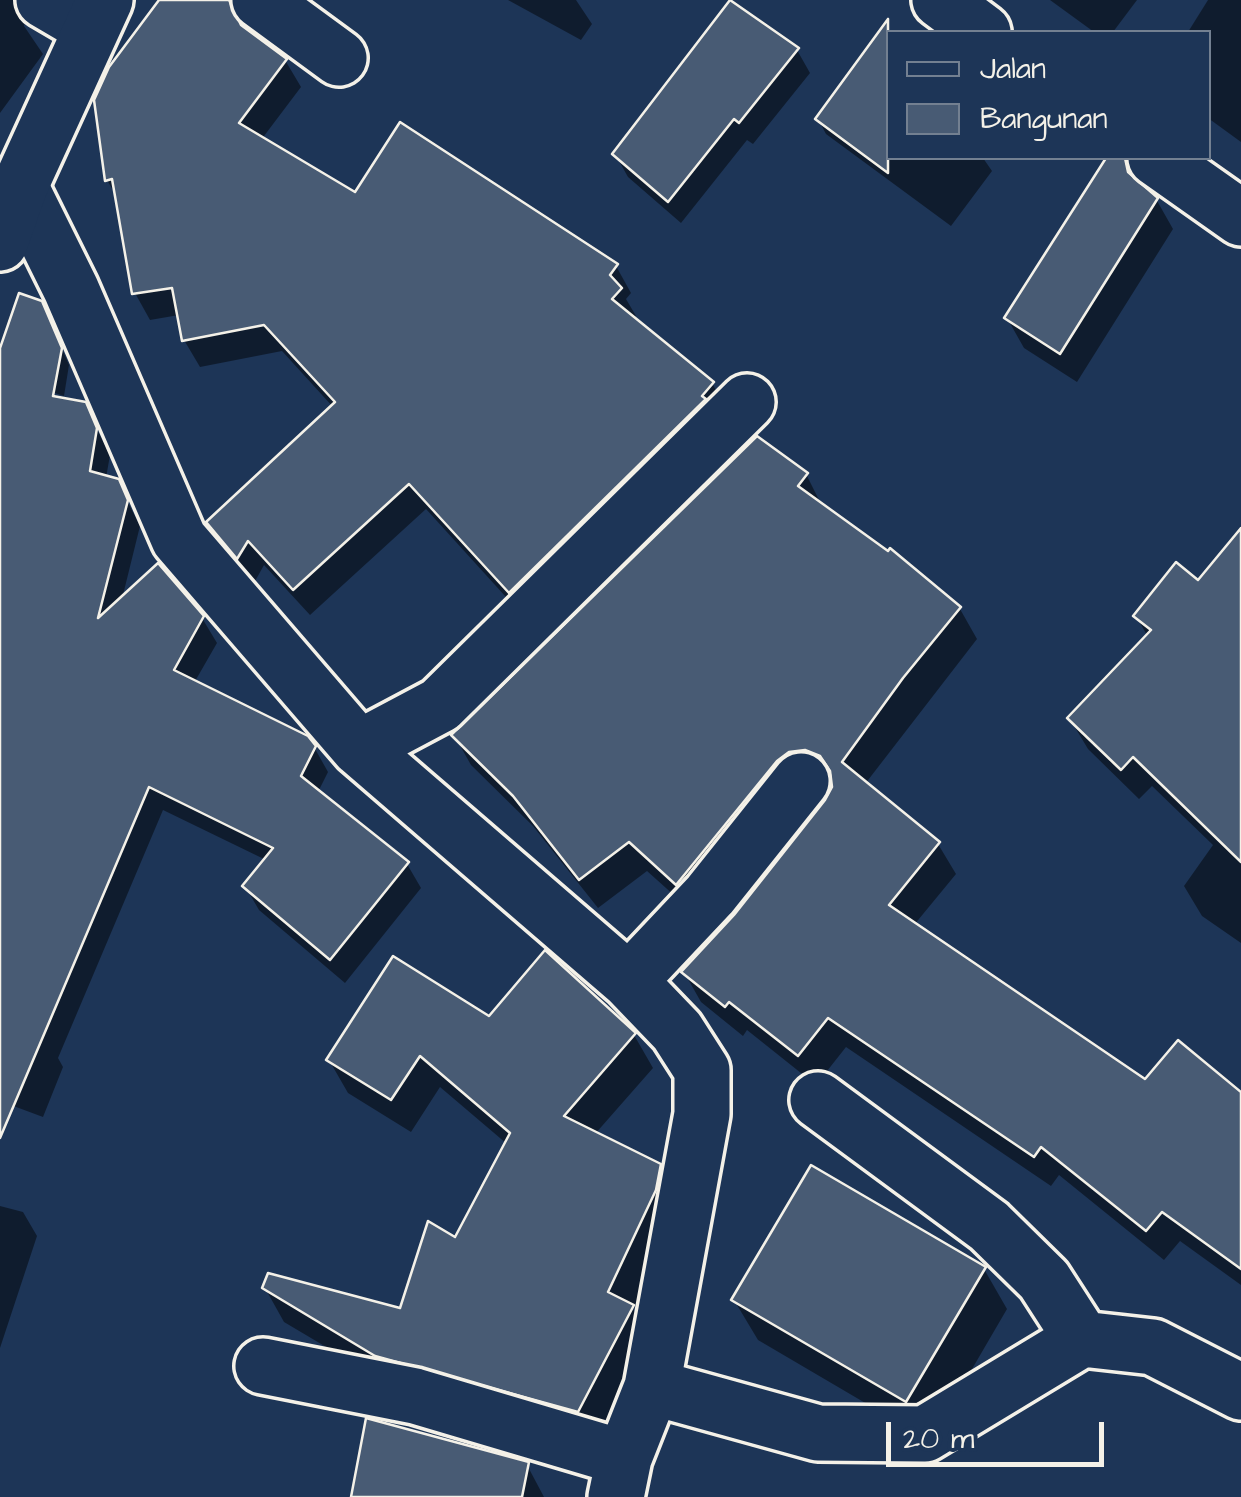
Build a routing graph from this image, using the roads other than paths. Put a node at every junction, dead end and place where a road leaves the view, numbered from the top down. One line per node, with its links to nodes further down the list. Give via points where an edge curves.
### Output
1 (44, 0): 3 (street)
2 (260, 0): 4 (street)
3 (98, 14): 6 (street)
4 (339, 58)
5 (1159, 160): 7 (street)
6 (20, 186): 8 (street); 10 (street, via 179,539)
7 (1241, 218)
8 (0, 244)
9 (746, 402): 10 (street, via 440,704)
10 (359, 748): 12 (street)
11 (802, 781): 12 (street, via 710,895)
12 (629, 980): 16 (street, via 677,1031 702,1070 702,1114)
13 (818, 1100): 14 (street, via 989,1226 1044,1280)
14 (1082, 1339): 16 (street, via 925,1434 818,1433); 17 (street, via 1153,1347)
15 (263, 1366): 18 (street, via 415,1396)
16 (652, 1388): 18 (street)
17 (1241, 1392)
18 (620, 1477)

